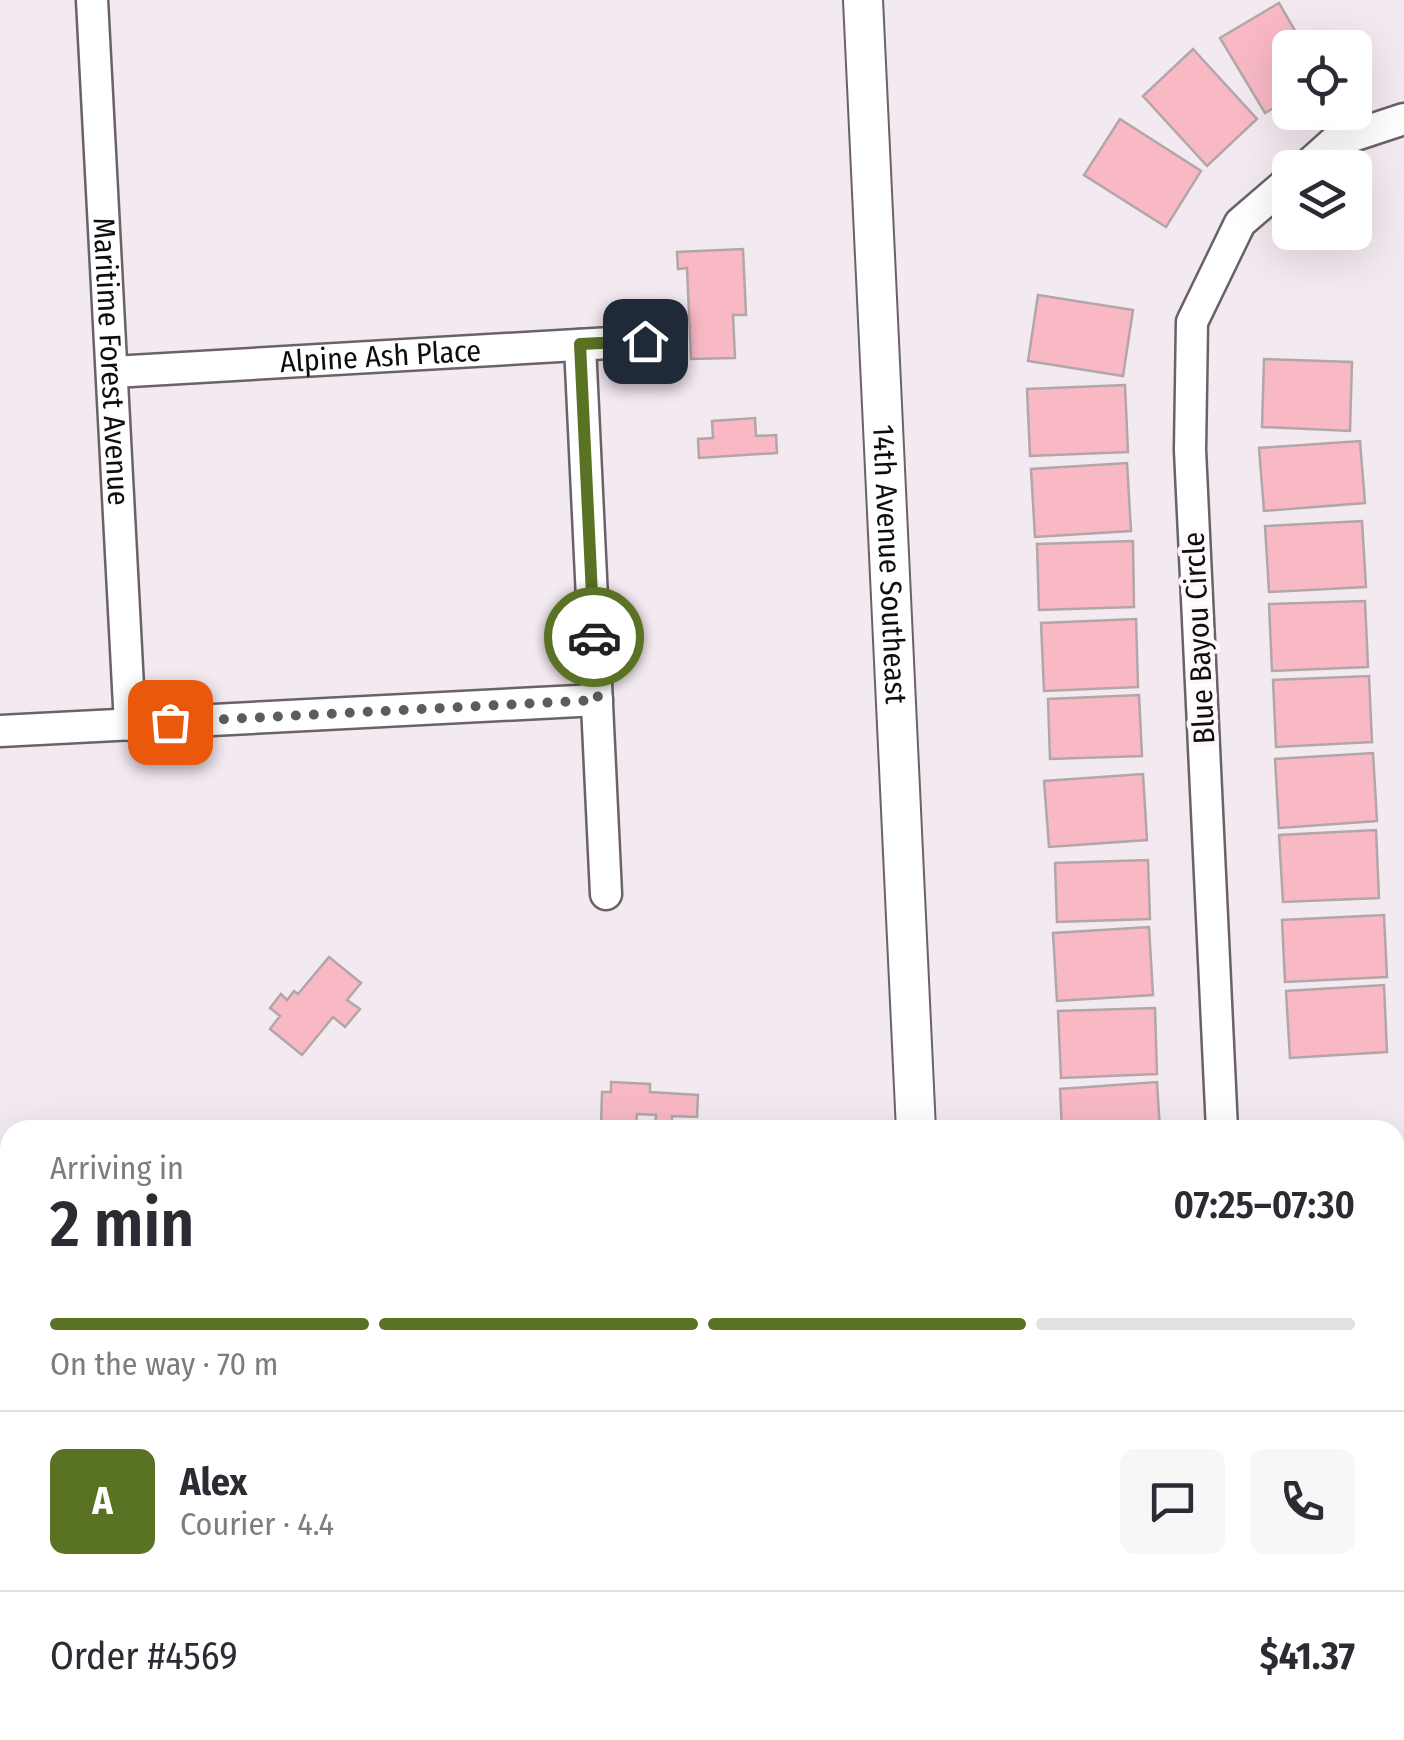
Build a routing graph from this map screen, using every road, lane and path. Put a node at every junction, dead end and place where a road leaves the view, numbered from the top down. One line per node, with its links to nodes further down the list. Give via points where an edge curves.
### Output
1 (92, 0): 8 (street, Maritime Forest Avenue)
2 (863, 0): 13 (street, 14th Avenue Southeast)
3 (1404, 119): 4 (street)
4 (1325, 150)
5 (1272, 196): 14 (street, Blue Bayou Circle, via 1240,224 1192,322 1190,450)
6 (645, 341): 7 (street, Alpine Ash Place)
7 (580, 344): 8 (street, Alpine Ash Place); 9 (street)
8 (113, 372): 10 (street, Maritime Forest Avenue)
9 (598, 700): 10 (street); 12 (street)
10 (130, 724): 11 (street)
11 (0, 731)
12 (606, 894)
13 (916, 1120)
14 (1222, 1120)

